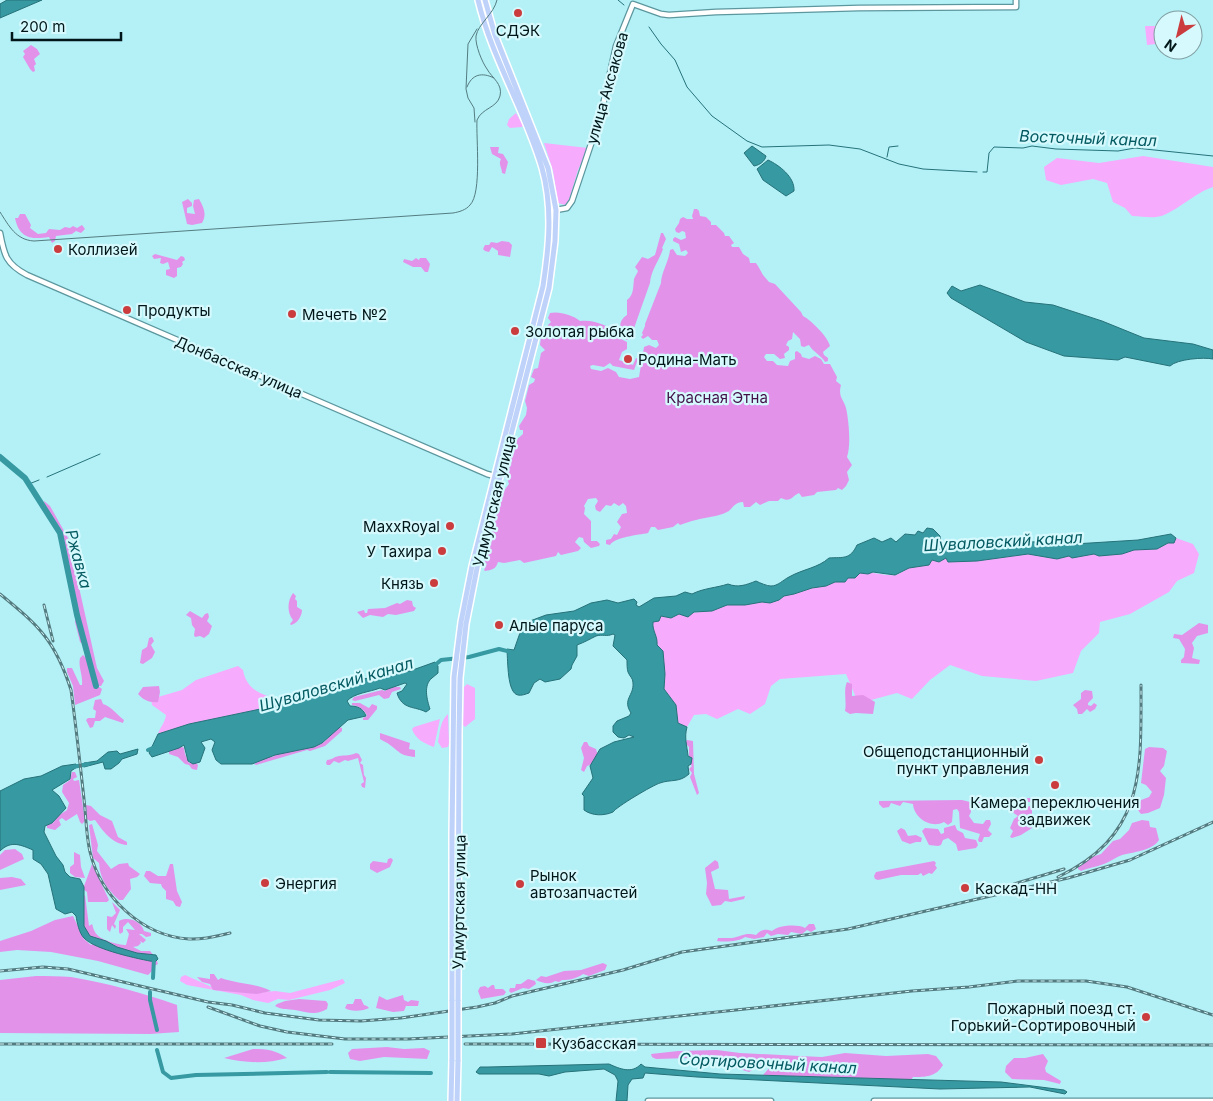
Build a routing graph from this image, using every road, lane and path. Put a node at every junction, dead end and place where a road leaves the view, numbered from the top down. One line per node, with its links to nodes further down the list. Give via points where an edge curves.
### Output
1 (478, 0): 4 (main road, Удмуртская улица, via 495,56 537,155)
2 (485, 0): 5 (main road, Удмуртская улица, via 544,155)
3 (1016, 0): 5 (street, улица Аксакова, via 1016,7 859,8 669,15 633,4 616,46 601,114 570,206)
4 (548, 210): 5 (main road); 7 (main road, Удмуртская улица, via 543,286)
5 (556, 210): 7 (main road, Удмуртская улица, via 556,241 549,288)
6 (0, 234): 7 (street, Донбасская улица, via 7,260 27,275)
7 (497, 477): 8 (main road, Удмуртская улица, bridge, via 465,598 458,666 452,835)
8 (455, 1060): 10 (main road); 11 (main road)
9 (1213, 1100): 14 (street)
10 (451, 1101)
11 (457, 1101)
12 (648, 1101): 13 (street)
13 (771, 1101)
14 (874, 1101)

